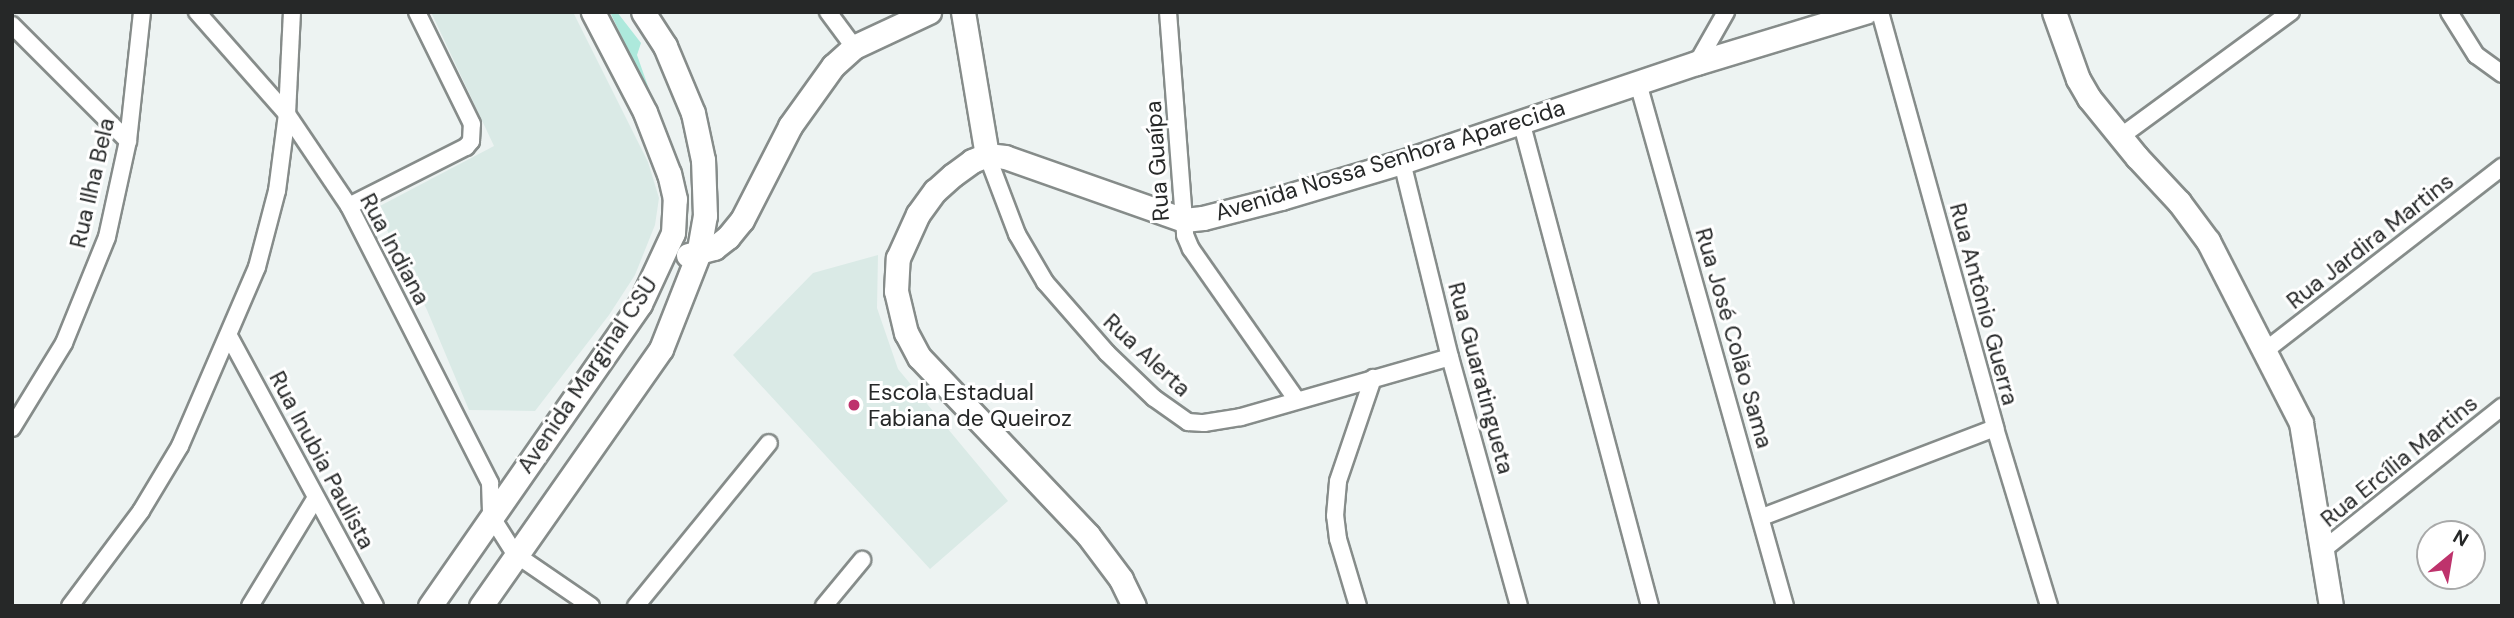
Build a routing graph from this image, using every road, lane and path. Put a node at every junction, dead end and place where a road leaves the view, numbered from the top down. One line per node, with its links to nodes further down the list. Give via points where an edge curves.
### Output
1 (142, 12): 25 (street, Rua Ilha Bela)
2 (197, 12): 22 (street, Rua Indiana)
3 (292, 12): 22 (street)
4 (416, 12): 29 (street, via 472,124 471,141)
5 (593, 12): 32 (street, Avenida Marginal CSU, via 645,112 669,174 675,199 673,233)
6 (643, 12): 31 (street, Avenida Marginal CSU, via 665,46 693,113 703,160 705,216)
7 (828, 12): 18 (street)
8 (929, 12): 18 (street)
9 (963, 12): 26 (street)
10 (1168, 12): 30 (street, Rua Guaípa)
11 (1726, 12): 19 (street)
12 (1865, 12): 19 (street, Avenida Nossa Senhora Aparecida)
13 (1880, 12): 40 (street, Rua Antônio Guerra)
14 (2054, 12): 24 (street, via 2078,79)
15 (2291, 12): 24 (street)
16 (2449, 12): 20 (street, via 2476,55)
17 (12, 25): 25 (street)
18 (854, 47): 31 (street, via 813,90 742,220 728,237)
19 (1697, 62): 21 (street, Avenida Nossa Senhora Aparecida)
20 (2502, 74)
21 (1637, 83): 23 (street, Avenida Nossa Senhora Aparecida); 43 (street, Rua José Colão Sama)
22 (287, 114): 29 (street, Rua Indiana); 33 (street, via 277,191 257,267)
23 (1521, 121): 27 (street, Avenida Nossa Senhora Aparecida); 58 (street)
24 (2120, 137): 34 (street, via 2196,222)
25 (128, 141): 39 (street, Rua Ilha Bela, via 101,256 64,343)
26 (988, 155): 30 (street, Avenida Nossa Senhora Aparecida, via 1016,159); 37 (street, Rua Alerta, via 1017,234 1045,282 1154,398 1196,424 1241,417); 55 (street, via 972,161 935,191 905,238 898,258 896,291 906,333 919,357 1088,536 1121,579)
27 (1402, 162): 30 (street, Avenida Nossa Senhora Aparecida, via 1282,198); 35 (street, Rua Guaratingueta)
28 (2502, 167): 34 (street, Rua Jardira Martins)
29 (349, 206): 44 (street, Rua Indiana, via 490,483)
30 (1184, 220): 37 (street, Rua Guaípa, via 1191,249)
31 (698, 255): 32 (street); 44 (street, Avenida Marginal CSU, via 661,349)
32 (664, 257): 44 (street, Avenida Marginal CSU)
33 (229, 336): 42 (street, Rua Inubia Paulista); 47 (street, via 180,446 141,511)
34 (2266, 350): 45 (street, via 2306,440)
35 (1450, 357): 36 (street, Rua Alerta); 57 (street, Rua Guaratingueta)
36 (1373, 378): 37 (street, Rua Alerta); 56 (street, via 1338,481 1335,516)
37 (1296, 399)
38 (2502, 407): 45 (street, Rua Ercília Martins)
39 (12, 428)
40 (1995, 428): 43 (street); 60 (street, Rua Antônio Guerra)
41 (769, 443): 53 (street)
42 (315, 499): 48 (street); 49 (street, Rua Inubia Paulista)
43 (1762, 517): 59 (street, Rua José Colão Sama)
44 (503, 535): 50 (street, Avenida Marginal CSU); 51 (street, Avenida Marginal CSU); 52 (street)
45 (2324, 549): 61 (street)
46 (862, 560): 54 (street)
47 (70, 606)
48 (250, 606)
49 (375, 606)
50 (430, 606)
51 (481, 606)
52 (591, 606)
53 (636, 606)
54 (824, 606)
55 (1134, 606)
56 (1358, 606)
57 (1519, 606)
58 (1650, 606)
59 (1785, 606)
60 (2049, 606)
61 (2331, 606)

